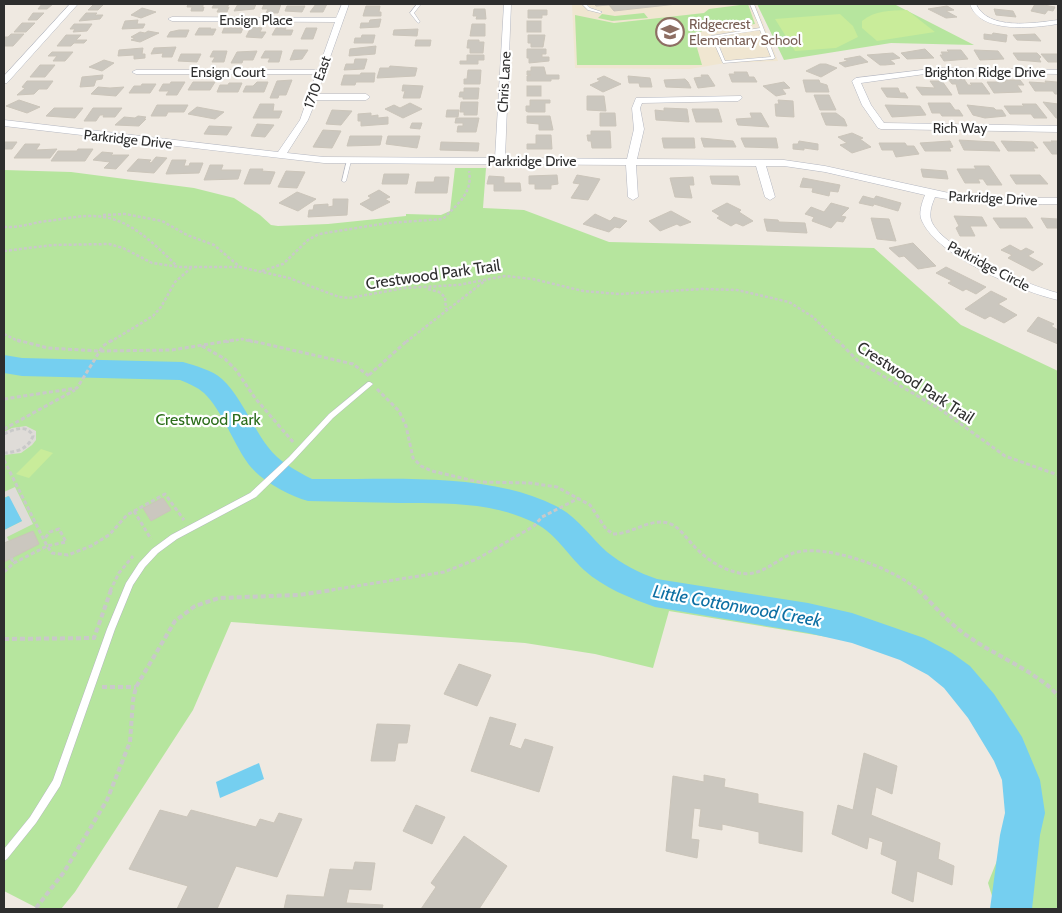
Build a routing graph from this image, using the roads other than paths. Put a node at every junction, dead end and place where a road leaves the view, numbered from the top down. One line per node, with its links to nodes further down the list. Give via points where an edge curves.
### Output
1 (74, 4): 17 (street)
2 (345, 4): 10 (street, 1710 East)
3 (418, 4): 11 (lane, via 412,13)
4 (508, 4): 26 (street, Chris Lane)
5 (584, 4): 8 (lane)
6 (752, 4): 13 (lane)
7 (974, 4): 12 (street, via 980,17 998,23)
8 (600, 12)
9 (172, 19): 10 (street, Ensign Place)
10 (340, 20): 15 (street, 1710 East)
11 (418, 22)
12 (1058, 22)
13 (762, 29): 13 (lane, via 773,58 724,62 713,36)
14 (136, 72): 15 (street, Ensign Court)
15 (321, 72): 18 (street, 1710 East)
16 (1058, 72): 21 (street, Brighton Ridge Drive, via 939,70 856,81)
17 (4, 81)
18 (312, 97): 19 (street); 24 (street, 1710 East, via 298,131)
19 (366, 97)
20 (738, 98): 27 (street, via 639,100 636,108 639,128)
21 (870, 112): 23 (street, Rich Way, via 881,126)
22 (4, 124): 24 (street, Parkridge Drive)
23 (1058, 129)
24 (280, 156): 25 (street, Parkridge Drive)
25 (350, 161): 26 (street, Parkridge Drive); 29 (lane)
26 (500, 161): 27 (street, Parkridge Drive)
27 (631, 162): 28 (street, Parkridge Drive); 31 (street)
28 (760, 162): 30 (street, Parkridge Drive, via 830,168); 32 (street)
29 (344, 180)
30 (931, 194): 33 (street, Parkridge Drive, via 991,201); 34 (street, Parkridge Circle, via 926,220 942,241 1022,285)
31 (633, 196)
32 (770, 198)
33 (1058, 201)
34 (1058, 297)
35 (370, 384): 36 (lane, via 331,416 253,495 174,538 142,565 130,583 57,783 38,814)
36 (4, 856)

